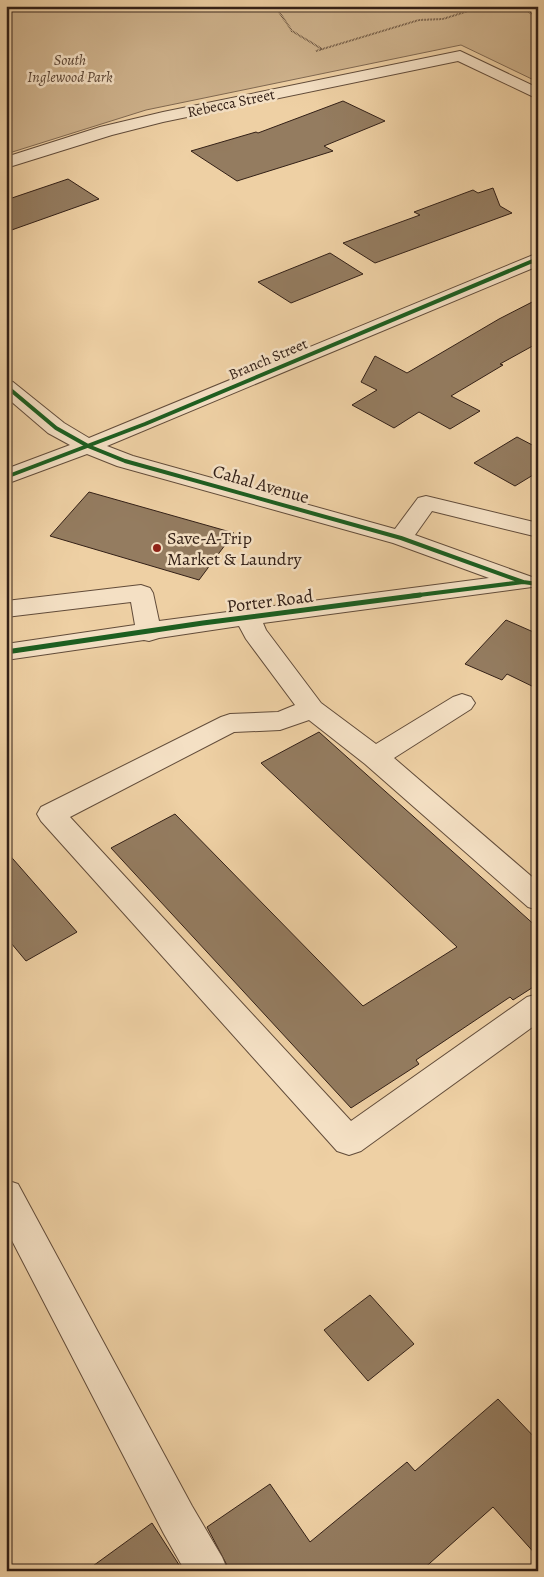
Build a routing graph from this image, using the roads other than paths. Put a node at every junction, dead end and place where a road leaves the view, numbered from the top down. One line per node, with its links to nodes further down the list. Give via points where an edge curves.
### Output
1 (538, 94): 2 (street, Rebecca Street, via 460,56 163,117 106,131)
2 (6, 163)
3 (538, 259): 5 (street, Branch Street)
4 (6, 386): 5 (street, Cahal Avenue, via 56,428)
5 (88, 446): 6 (street, Branch Street); 8 (street, Cahal Avenue, via 124,461)
6 (6, 478)
7 (538, 530): 8 (street, via 426,503)
8 (401, 538): 9 (street, Cahal Avenue)
9 (531, 583): 11 (street, Porter Road)
10 (6, 609): 12 (street, via 141,593)
11 (248, 618): 12 (street, Porter Road); 15 (street, via 255,633)
12 (149, 633): 13 (street, Porter Road)
13 (6, 652)
14 (462, 703): 16 (street)
15 (312, 709): 16 (street); 18 (street, via 280,720 230,723 51,814 349,1141)
16 (375, 756): 17 (street)
17 (538, 899)
18 (538, 1006)
19 (6, 1195): 20 (street)
20 (208, 1571)

